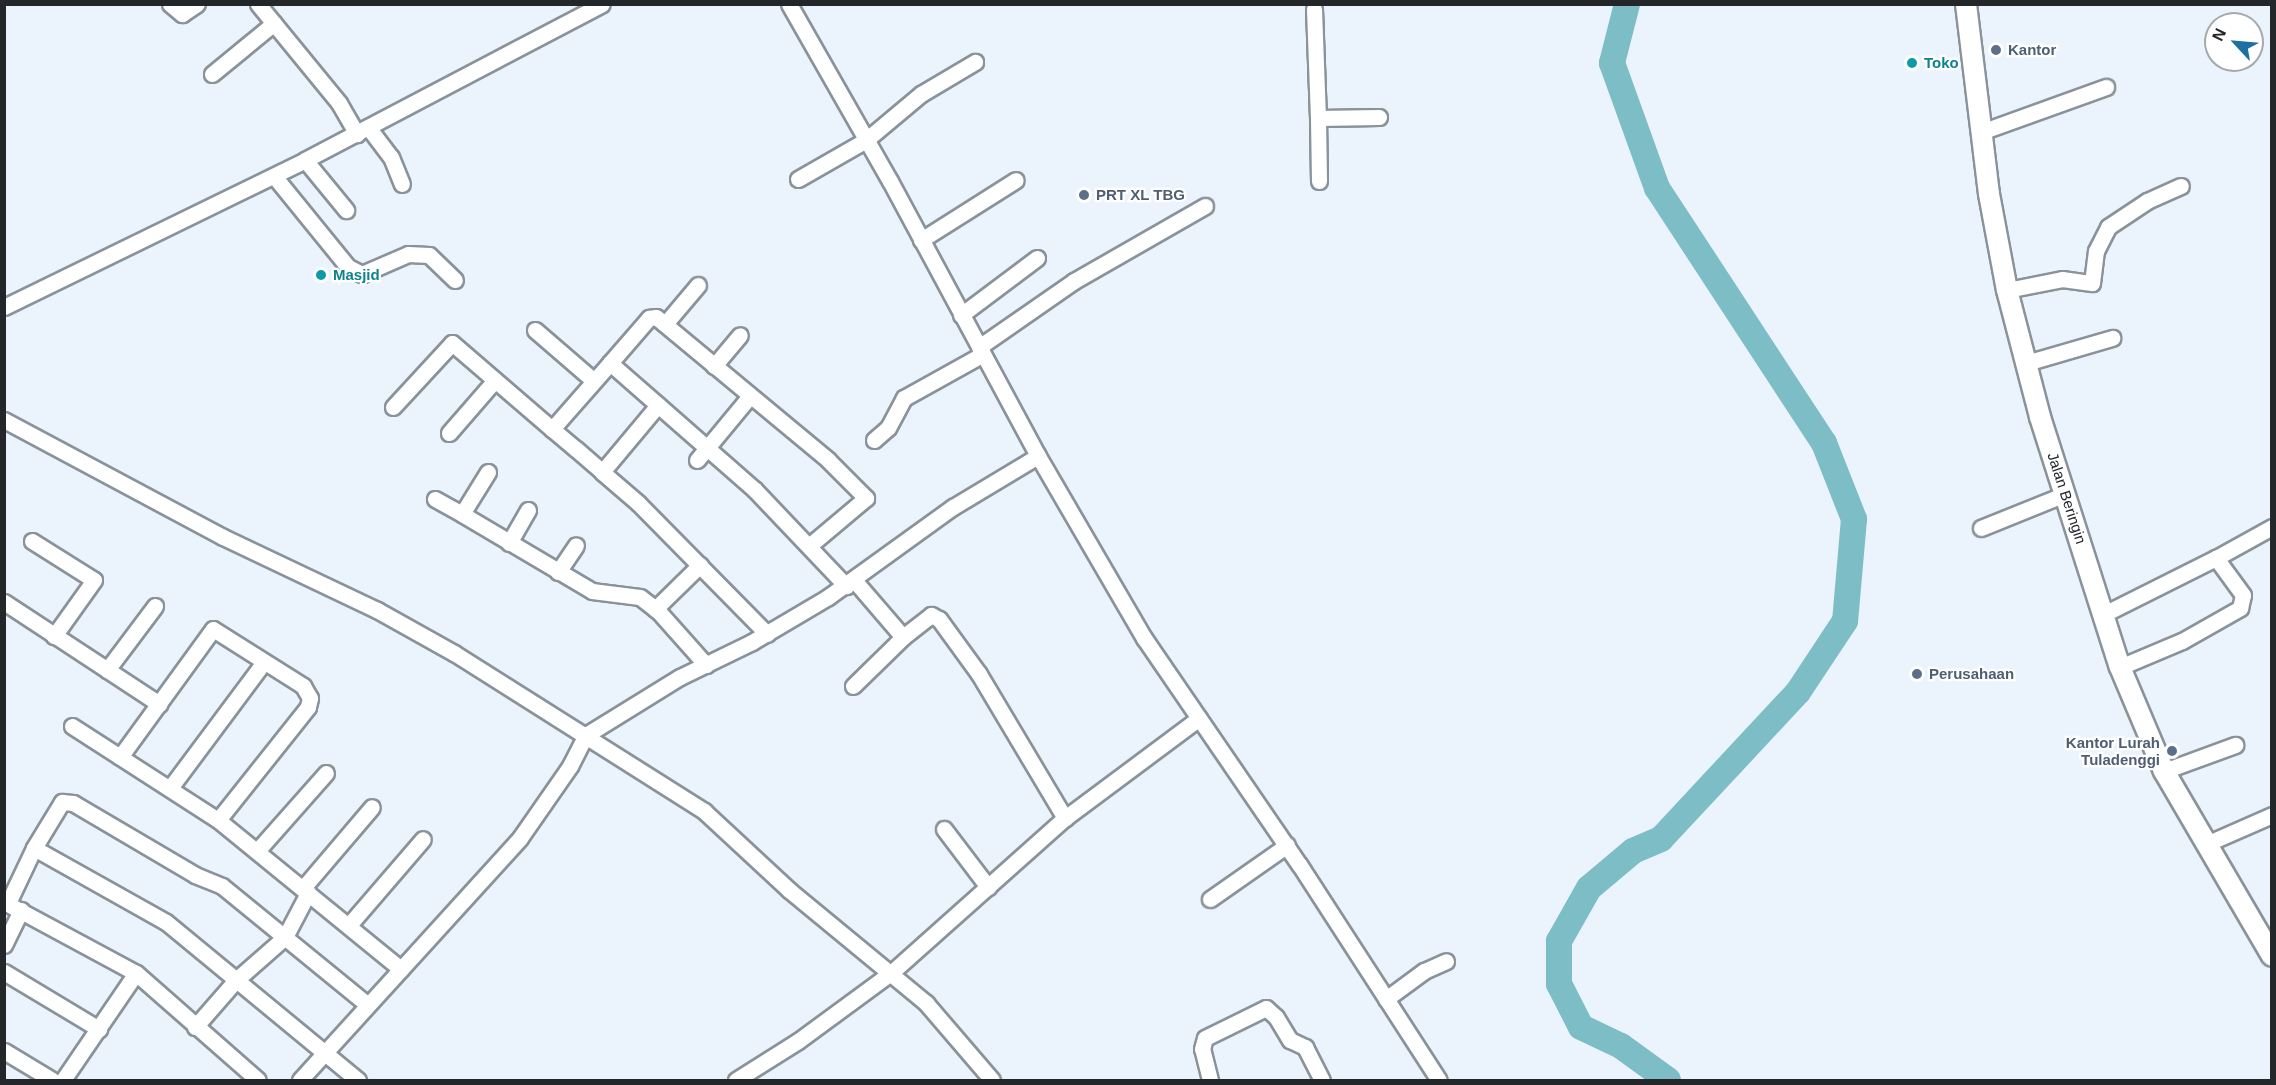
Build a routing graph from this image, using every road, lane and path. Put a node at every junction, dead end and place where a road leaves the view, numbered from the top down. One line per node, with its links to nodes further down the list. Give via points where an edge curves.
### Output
1 (170, 4): 2 (street, via 182,14)
2 (197, 4)
3 (258, 4): 8 (street)
4 (602, 4): 14 (street)
5 (789, 4): 16 (street)
6 (1966, 4): 15 (street, Jalan Beringin)
7 (1314, 9): 13 (street)
8 (274, 23): 10 (street); 14 (street)
9 (975, 62): 16 (street, via 921,94)
10 (212, 74)
11 (2106, 87): 15 (street)
12 (1379, 117): 13 (street)
13 (1318, 118): 21 (street)
14 (363, 130): 17 (street); 22 (street, via 391,157)
15 (1981, 132): 30 (street, Jalan Beringin)
16 (866, 140): 19 (street); 26 (street)
17 (305, 160): 18 (street); 25 (street)
18 (273, 176): 28 (street, via 348,267 362,274 384,268 408,254 429,255); 31 (street)
19 (798, 178)
20 (1016, 180): 26 (street)
21 (1319, 181)
22 (402, 184)
23 (2181, 186): 30 (street, via 2147,201 2108,227 2096,250 2092,283 2062,279)
24 (1205, 206): 37 (street, via 1074,281)
25 (346, 210)
26 (921, 240): 32 (street)
27 (1037, 258): 32 (street)
28 (455, 280)
29 (698, 285): 33 (street)
30 (2007, 290): 39 (street, Jalan Beringin)
31 (4, 307)
32 (961, 315): 37 (street)
33 (665, 324): 38 (street, via 656,317 649,318); 40 (street)
34 (534, 330): 42 (street)
35 (740, 334): 40 (street)
36 (2112, 338): 39 (street)
37 (981, 351): 49 (street, via 904,398 888,428); 51 (street)
38 (610, 363): 42 (street); 44 (street)
39 (2026, 363): 55 (street, Jalan Beringin)
40 (714, 366): 43 (street)
41 (495, 380): 45 (street, via 452,343); 47 (street); 48 (street)
42 (594, 381): 47 (street)
43 (750, 396): 50 (street); 64 (street, via 828,460 866,498)
44 (658, 405): 50 (street); 54 (street)
45 (393, 407)
46 (4, 420): 84 (street, via 224,537 376,610 511,686)
47 (552, 429): 54 (street)
48 (449, 433)
49 (874, 440)
50 (709, 447): 52 (street); 64 (street)
51 (1038, 456): 68 (street); 82 (street, via 1144,638)
52 (697, 460)
53 (488, 472): 58 (street)
54 (602, 472): 66 (street)
55 (2065, 494): 60 (street); 72 (street, Jalan Beringin)
56 (435, 499): 58 (street)
57 (528, 510): 62 (street)
58 (462, 514): 62 (street)
59 (2271, 527): 65 (street)
60 (1981, 528)
61 (32, 541): 74 (street, via 94,580)
62 (509, 543): 67 (street)
63 (576, 545): 67 (street)
64 (810, 545): 68 (street)
65 (2216, 558): 72 (street); 78 (street, via 2243,595 2240,608 2182,641)
66 (700, 565): 71 (street); 73 (street)
67 (558, 572): 71 (street, via 605,595 635,595)
68 (842, 578): 73 (street); 75 (street)
69 (4, 602): 74 (street)
70 (155, 606): 79 (street)
71 (655, 609): 77 (street)
72 (2104, 614): 78 (street, Jalan Beringin)
73 (767, 634): 77 (street)
74 (54, 636): 79 (street)
75 (903, 637): 80 (street); 92 (street, via 932,615 939,619 979,674)
76 (264, 662): 81 (street, via 213,629); 89 (street); 93 (street, via 303,686 309,693 308,707)
77 (706, 665): 84 (street)
78 (2120, 667): 87 (street, Jalan Beringin)
79 (107, 670): 81 (street)
80 (853, 686)
81 (159, 704): 86 (street)
82 (1199, 718): 92 (street); 97 (street)
83 (72, 726): 86 (street)
84 (586, 735): 109 (street, via 570,766 520,838); 111 (street, via 704,811 789,890)
85 (2235, 745): 87 (street)
86 (120, 757): 89 (street)
87 (2164, 771): 96 (street, Jalan Beringin)
88 (326, 777): 99 (street)
89 (170, 788): 93 (street)
90 (371, 812): 101 (street)
91 (2271, 815): 96 (street)
92 (1065, 818): 100 (street)
93 (218, 820): 99 (street)
94 (944, 829): 100 (street)
95 (423, 843): 104 (street)
96 (2206, 844): 107 (street, Jalan Beringin)
97 (1287, 845): 102 (street); 114 (street)
98 (34, 848): 103 (street); 105 (street, via 66,800 195,875 222,886); 113 (street, via 166,922)
99 (257, 851): 101 (street)
100 (988, 887): 111 (street)
101 (306, 891): 104 (street); 105 (street)
102 (1210, 899)
103 (11, 905): 106 (street); 112 (street)
104 (349, 925): 109 (street)
105 (281, 935): 113 (street); 115 (street)
106 (4, 945)
107 (2271, 956)
108 (1446, 961): 114 (street, via 1424,971)
109 (401, 969): 115 (street)
110 (4, 972): 117 (street)
111 (892, 972): 125 (street, via 798,1041); 126 (street, via 926,1003)
112 (136, 973): 116 (street); 117 (street)
113 (236, 980): 116 (street); 119 (street)
114 (1386, 999): 129 (street)
115 (368, 1005): 119 (street)
116 (195, 1027): 122 (street)
117 (99, 1029): 121 (street)
118 (4, 1051): 120 (street)
119 (327, 1053): 123 (street); 124 (street)
120 (52, 1080)
121 (63, 1080)
122 (258, 1080)
123 (300, 1080)
124 (358, 1080)
125 (736, 1080)
126 (992, 1080)
127 (1210, 1080): 128 (street, via 1202,1049 1205,1038 1266,1008 1290,1040 1305,1047)
128 (1322, 1080)
129 (1439, 1080)

